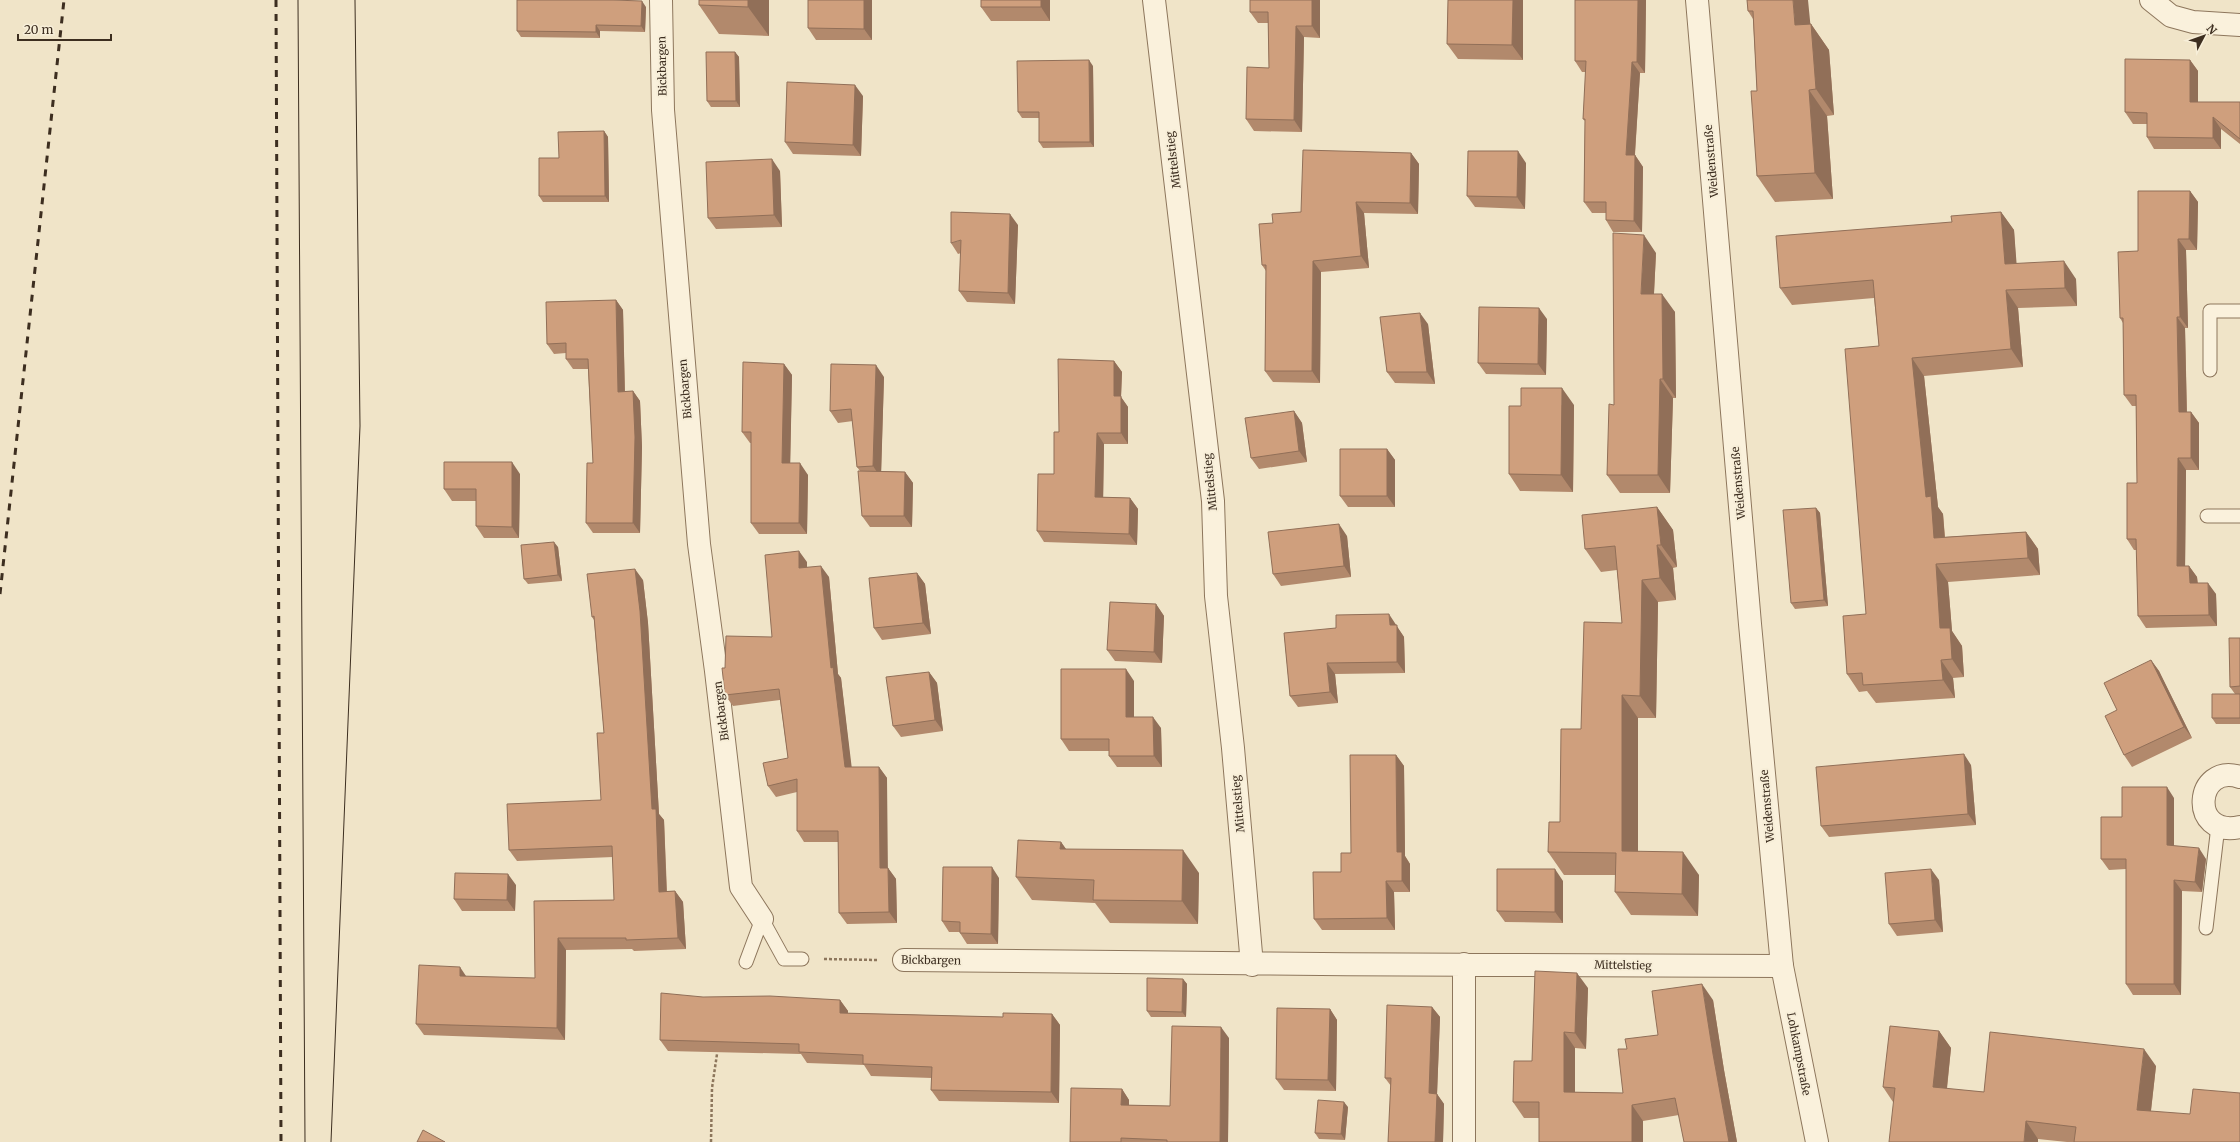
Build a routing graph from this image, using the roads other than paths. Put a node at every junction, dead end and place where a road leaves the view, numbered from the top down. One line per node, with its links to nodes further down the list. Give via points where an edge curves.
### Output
1 (661, 0): 13 (street, Bickbargen, via 663,110 699,544 741,887)
2 (1154, 0): 19 (street, Mittelstieg, via 1213,501 1216,596 1233,748)
3 (1697, 0): 20 (street, Weidenstraße)
4 (2151, 0): 5 (street, via 2171,16 2193,22)
5 (2240, 25)
6 (2240, 311): 7 (lane, via 2210,311)
7 (2210, 370)
8 (2207, 516): 9 (lane)
9 (2240, 516)
10 (2238, 772): 11 (street, via 2220,776 2206,790 2203,804 2205,812)
11 (2218, 826): 12 (street, via 2225,829); 14 (lane)
12 (2240, 828)
13 (762, 919): 15 (lane, Bickbargen, via 784,959); 17 (lane)
14 (2206, 928)
15 (802, 959)
16 (904, 960): 19 (street, Bickbargen)
17 (746, 962)
18 (1464, 964): 19 (street, Mittelstieg); 20 (street, Mittelstieg); 21 (street)
19 (1244, 965)
20 (1782, 966): 22 (street, Lohkampstraße)
21 (1464, 1142)
22 (1817, 1142)

